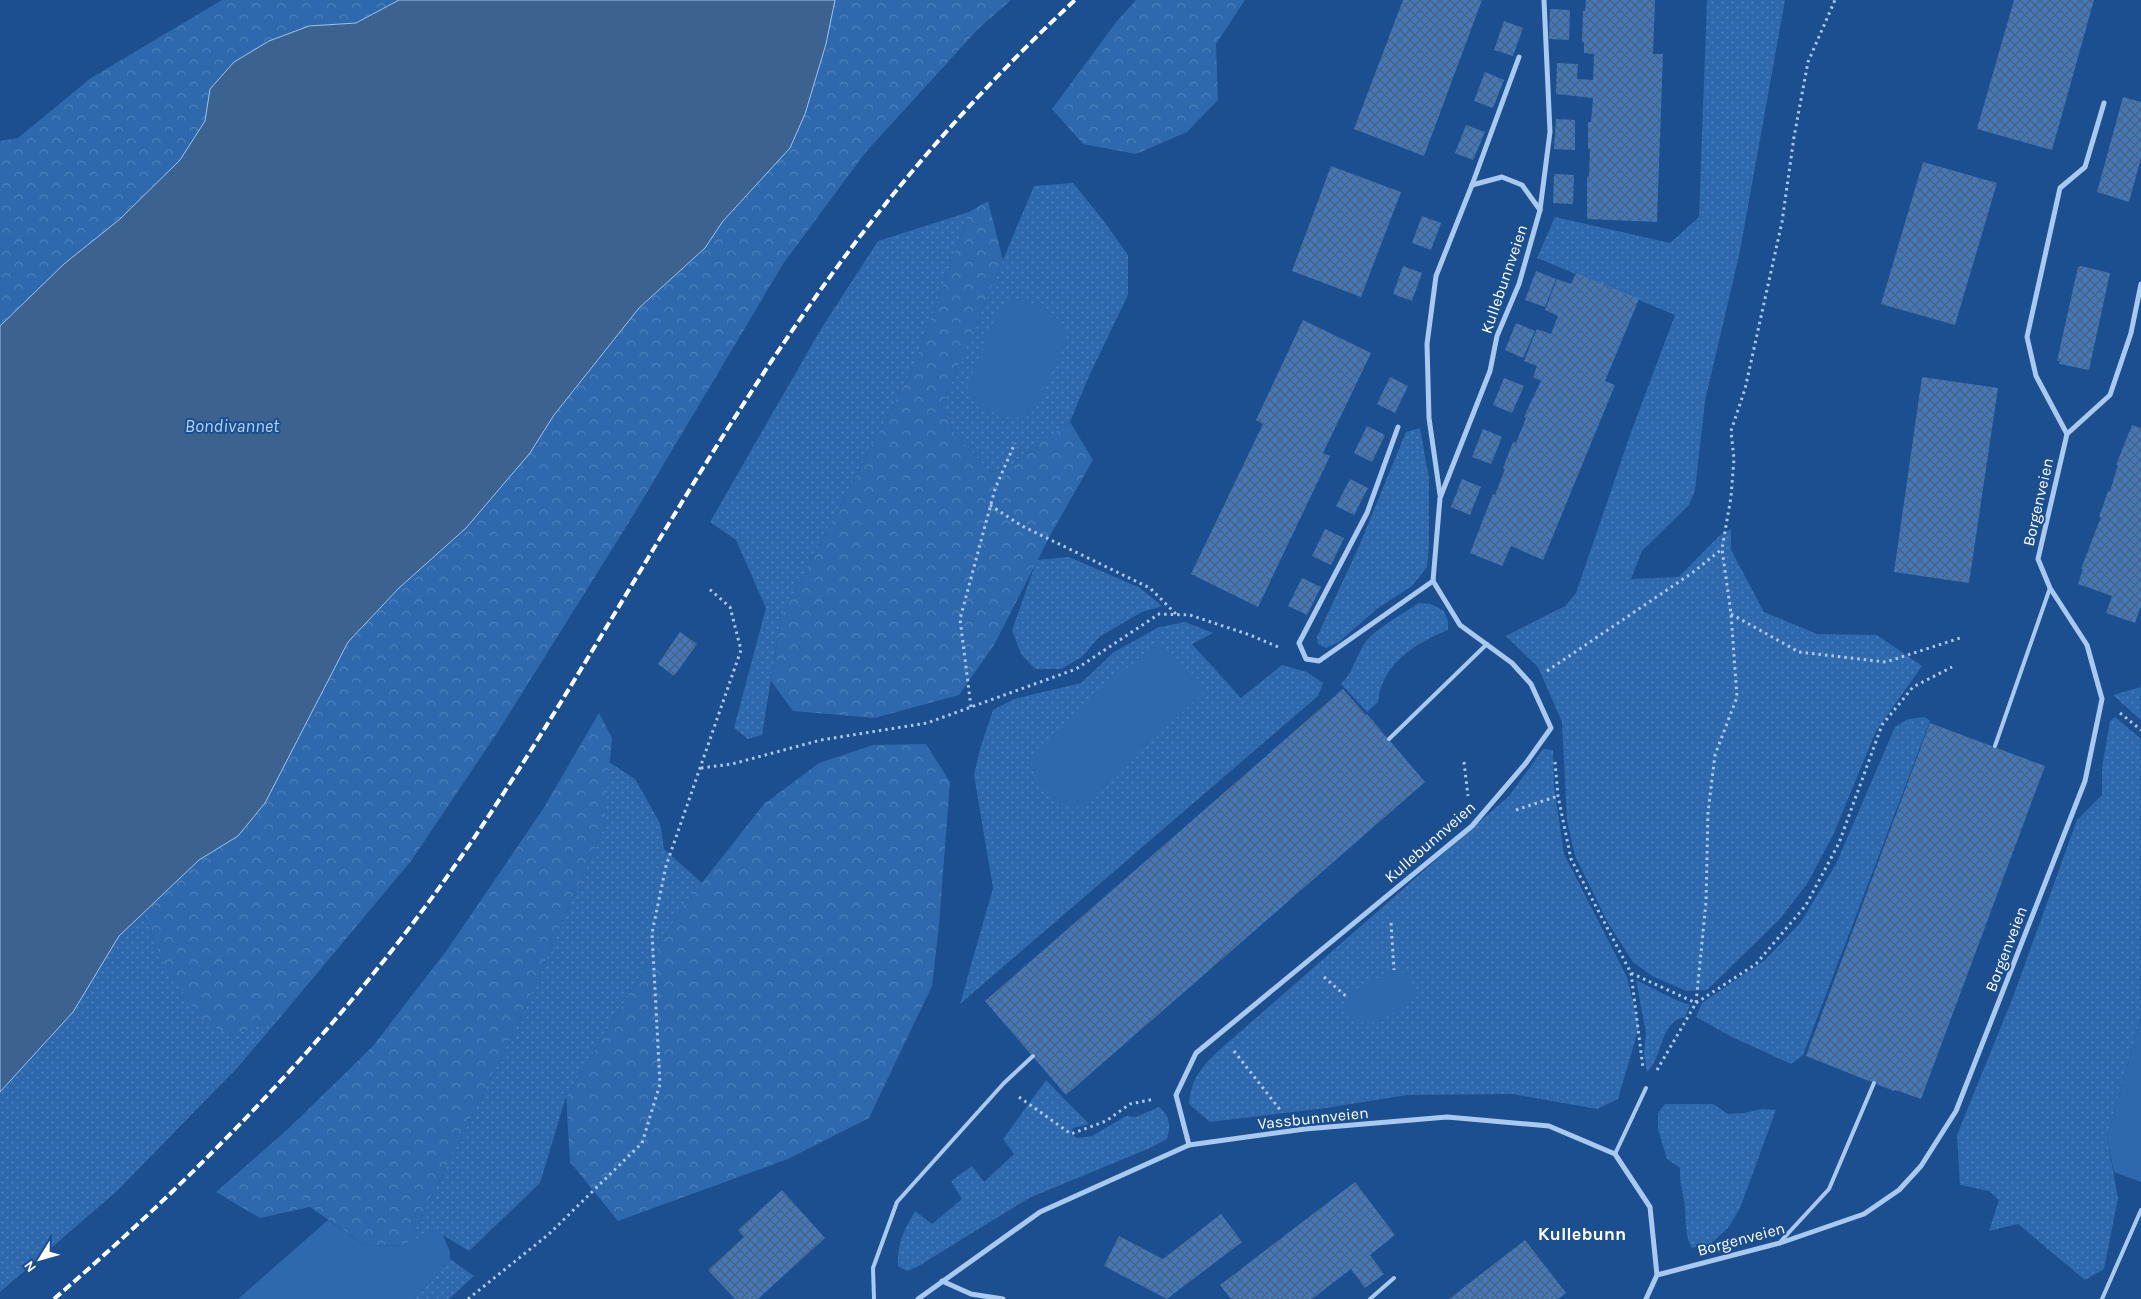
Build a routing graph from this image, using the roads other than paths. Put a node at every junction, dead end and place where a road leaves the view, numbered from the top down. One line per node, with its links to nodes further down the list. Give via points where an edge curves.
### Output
1 (1544, 0): 5 (street, Kullebunnveien, via 1550,132)
2 (1519, 57): 4 (street, Kullebunnveien)
3 (2104, 103): 8 (street, via 2085,167 2060,188 2028,337 2036,376)
4 (1472, 186): 5 (street, via 1502,177 1522,185); 9 (street, Kullebunnveien, via 1436,276 1427,344 1429,418)
5 (1540, 210): 9 (street, Kullebunnveien, via 1519,284 1497,336 1490,371)
6 (2141, 284): 8 (street, via 2131,333 2110,396)
7 (1398, 427): 10 (street, via 1367,513 1299,643 1306,659 1319,661 1338,650)
8 (2067, 434): 11 (street, Borgenveien, via 2038,559)
9 (1440, 498): 10 (street, Kullebunnveien)
10 (1433, 581): 12 (street, via 1460,625)
11 (2050, 588): 14 (lane); 21 (street, Borgenveien, via 2087,645 2102,699 2085,781 1956,1111 1921,1166 1899,1190 1864,1214)
12 (1487, 644): 13 (lane); 18 (street, Kullebunnveien, via 1512,663 1531,684 1551,728 1526,763 1472,826 1196,1052 1176,1095)
13 (1389, 739)
14 (1995, 746)
15 (1033, 1056): 25 (lane, via 1004,1083 897,1202 873,1268)
16 (1874, 1083): 21 (lane, via 1829,1189)
17 (1646, 1088): 19 (lane)
18 (1189, 1145): 19 (street, Vassbunnveien, via 1446,1117 1549,1126); 24 (street, Vassbunnveien, via 1040,1212)
19 (1615, 1154): 22 (street, via 1650,1207)
20 (2141, 1210): 30 (lane)
21 (1780, 1243): 22 (street, Borgenveien)
22 (1657, 1275): 29 (street)
23 (1394, 1278): 28 (lane)
24 (942, 1281): 26 (street, Vassbunnveien); 27 (street, via 970,1294)
25 (874, 1299)
26 (918, 1299)
27 (1002, 1299)
28 (1370, 1299)
29 (1646, 1299)
30 (2102, 1299)

